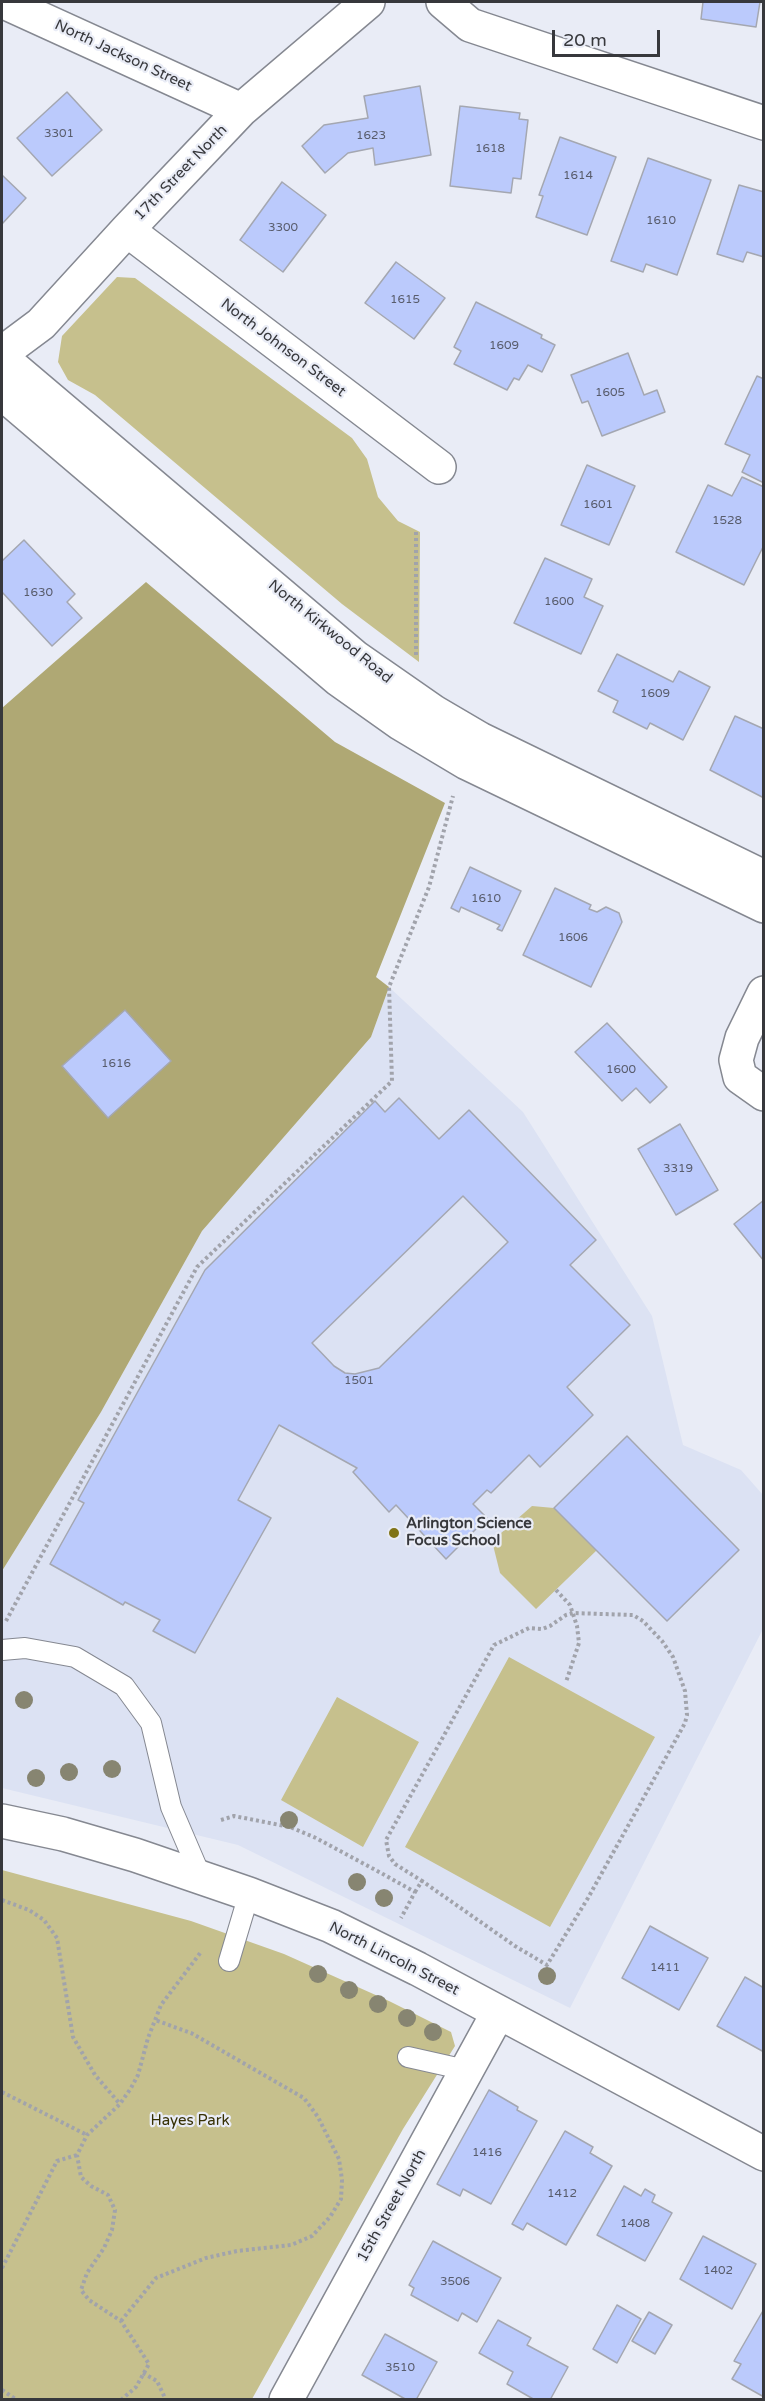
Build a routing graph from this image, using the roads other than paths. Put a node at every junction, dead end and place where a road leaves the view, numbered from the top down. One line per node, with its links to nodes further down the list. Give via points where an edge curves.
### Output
1 (4, 2): 4 (street, North Jackson Street)
2 (368, 2): 4 (street, 17th Street North)
3 (443, 2): 5 (street, via 471,25)
4 (241, 110): 6 (street, 17th Street North)
5 (764, 123)
6 (127, 230): 7 (street, 17th Street North, via 41,324); 10 (street, North Johnson Street)
7 (2, 353)
8 (2, 358): 11 (street, North Kirkwood Road, via 355,657 434,712 480,739)
9 (2, 393): 12 (street, North Kirkwood Road, via 338,679 400,723 467,764)
10 (439, 466)
11 (764, 877)
12 (764, 906)
13 (764, 993): 14 (street, via 736,1060 740,1077)
14 (764, 1094)
15 (2, 1650): 17 (lane, via 25,1647 75,1657 124,1686 151,1723 171,1807)
16 (2, 1821): 17 (street, North Lincoln Street, via 63,1834)
17 (201, 1877): 18 (street, North Lincoln Street)
18 (249, 1894): 19 (lane); 20 (street, North Lincoln Street, via 331,1926)
19 (229, 1961)
20 (498, 2013): 22 (street, 15th Street North); 23 (street, North Lincoln Street)
21 (408, 2057): 22 (lane)
22 (466, 2070): 24 (street, 15th Street North)
23 (764, 2154)
24 (286, 2400)

